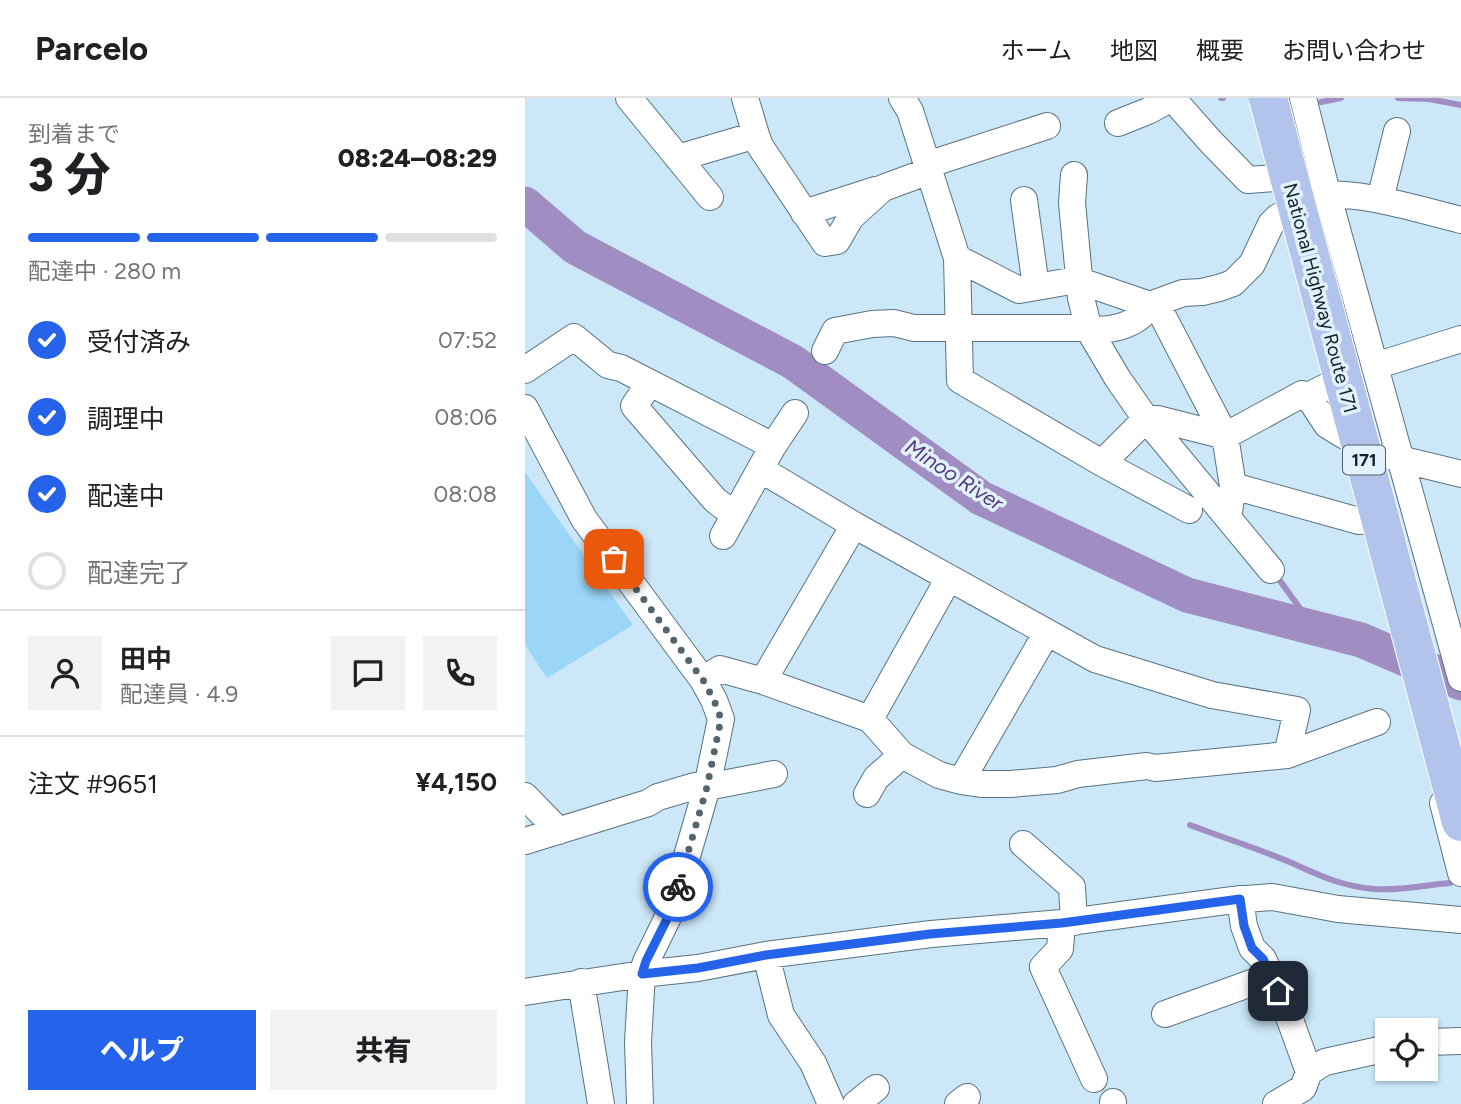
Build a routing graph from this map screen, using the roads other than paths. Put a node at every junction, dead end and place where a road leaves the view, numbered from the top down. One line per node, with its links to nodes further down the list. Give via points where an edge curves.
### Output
1 (629, 98): 13 (street)
2 (745, 98): 12 (street)
3 (902, 98): 14 (street)
4 (1172, 98): 9 (street); 19 (street, via 1248,180)
5 (1254, 98): 19 (street)
6 (1268, 98): 68 (highway, National Highway Route 171 / 171, bridge)
7 (1290, 98): 60 (highway, National Highway Route 171 / 171)
8 (1303, 98): 17 (street)
9 (1118, 123)
10 (1047, 126): 14 (street, via 936,162)
11 (1397, 131): 21 (street)
12 (756, 135): 13 (street); 22 (street)
13 (678, 158): 18 (street)
14 (929, 171): 16 (street); 24 (street)
15 (1074, 175): 25 (street, via 1072,203)
16 (883, 188): 22 (street); 22 (street, via 851,217 837,241 825,243)
17 (1327, 193): 19 (street); 21 (street); 32 (street)
18 (710, 197)
19 (1281, 197): 27 (street, via 1279,217 1252,264 1233,283); 35 (street)
20 (1024, 200): 26 (street)
21 (1380, 200): 23 (street)
22 (804, 213)
23 (1461, 220)
24 (957, 258): 26 (street, via 1019,290); 28 (street)
25 (1080, 281): 26 (street); 27 (street); 29 (street)
26 (1036, 287)
27 (1153, 304): 29 (street, via 1127,325); 40 (street)
28 (959, 329): 29 (street); 31 (street, via 872,324 835,331); 44 (street, via 960,380)
29 (1089, 330): 39 (street)
30 (1461, 339): 32 (street)
31 (825, 351)
32 (1375, 366): 43 (street)
33 (525, 370): 34 (street, via 575,337 608,365)
34 (650, 383): 42 (street); 45 (street, via 635,406 715,500 729,525)
35 (1332, 384): 36 (street); 41 (street)
36 (1308, 396): 40 (street, via 1302,394); 41 (street, via 1327,425)
37 (525, 408): 56 (street, via 584,519)
38 (795, 413): 42 (street)
39 (1146, 419): 40 (street); 44 (street); 49 (street)
40 (1225, 436): 47 (street)
41 (1347, 440): 43 (street); 50 (street)
42 (773, 446): 45 (street)
43 (1402, 460): 46 (street); 55 (street)
44 (1102, 463): 48 (street)
45 (760, 469): 51 (street)
46 (1461, 474)
47 (1233, 486): 49 (street); 50 (street)
48 (1189, 510)
49 (1228, 518): 52 (street)
50 (1367, 520): 72 (street)
51 (854, 525): 53 (street); 57 (street)
52 (1271, 569)
53 (949, 578): 54 (street); 58 (street)
54 (1046, 634): 62 (street, via 1095,660 1212,695 1297,710); 64 (street)
55 (1461, 678)
56 (703, 680): 57 (street, via 720,669); 65 (street, via 721,719)
57 (763, 681): 58 (street)
58 (870, 719): 61 (street)
59 (1377, 722): 62 (street)
60 (1461, 738)
61 (902, 755): 64 (street); 66 (street, via 876,778)
62 (1287, 755): 64 (street, via 1147,766 1057,780 981,785)
63 (773, 774): 65 (street)
64 (961, 781)
65 (707, 787): 69 (street, via 695,786); 77 (street, via 668,917)
66 (867, 794)
67 (525, 796): 69 (street)
68 (1461, 822)
69 (559, 831): 70 (street)
70 (525, 841)
71 (1023, 844): 75 (street, via 1072,887)
72 (1461, 873)
73 (1240, 899): 74 (street, via 1272,897 1338,909); 75 (street); 78 (street, via 1252,948)
74 (1461, 920)
75 (1068, 922): 76 (street); 85 (street, via 1060,949 1043,967)
76 (766, 955): 77 (street); 89 (street, via 781,1015 813,1063)
77 (642, 974): 79 (street); 88 (street)
78 (1271, 976): 81 (street); 86 (street, via 1285,1006)
79 (581, 982): 80 (street); 87 (street)
80 (525, 992)
81 (1165, 1014)
82 (1461, 1041): 83 (street)
83 (1438, 1042)
84 (1375, 1051): 86 (street, via 1325,1062)
85 (1094, 1079)
86 (1306, 1088): 90 (street)
87 (594, 1091)
88 (640, 1104)
89 (831, 1104)
90 (1276, 1104)

